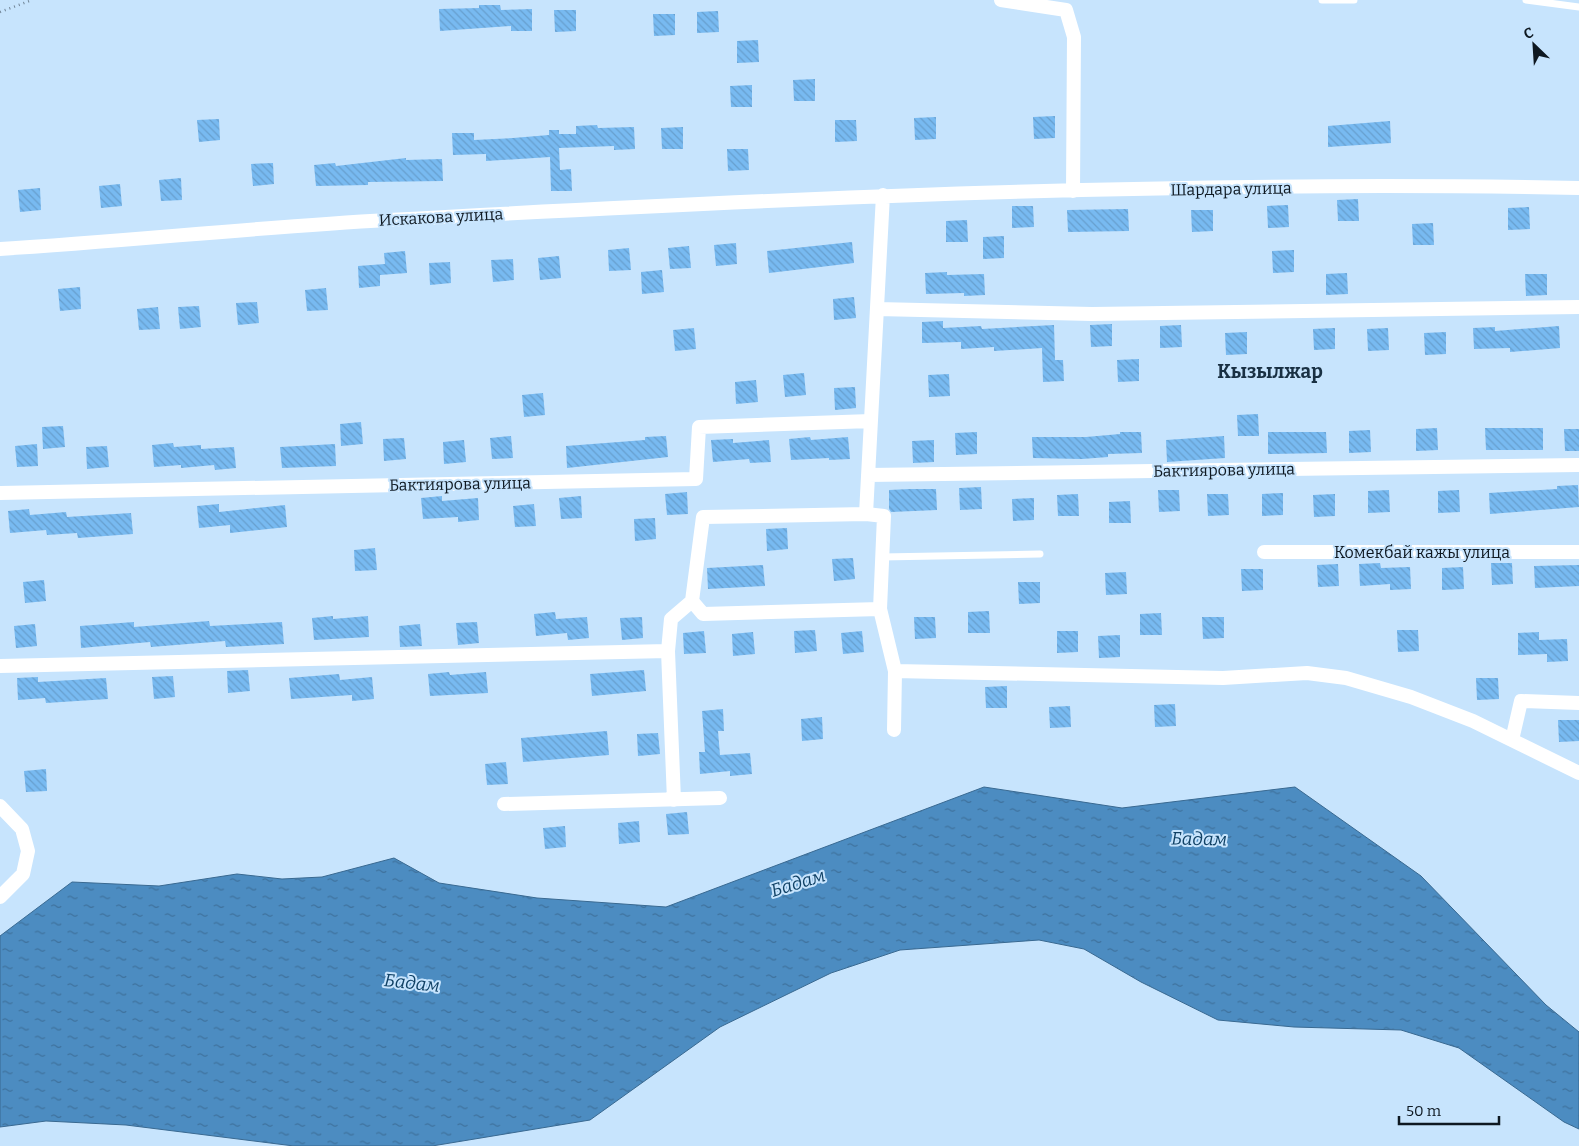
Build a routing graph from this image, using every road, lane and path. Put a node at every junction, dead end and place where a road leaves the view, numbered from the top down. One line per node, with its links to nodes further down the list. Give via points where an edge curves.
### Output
1 (32, 0): 8 (path)
2 (1001, 0): 6 (street)
3 (1322, 0): 4 (lane)
4 (1354, 0)
5 (1526, 0): 7 (lane)
6 (1068, 5): 10 (street, via 1074,37)
7 (1579, 7)
8 (0, 12)
9 (1579, 188): 10 (street, Шардара улица, via 1422,185)
10 (1073, 191): 11 (street, Шардара улица)
11 (883, 195): 12 (street, Искакова улица, via 384,220); 14 (street)
12 (0, 249)
13 (1579, 307): 14 (street, via 1092,314)
14 (877, 309): 15 (street)
15 (871, 421): 17 (street); 18 (street, Бактиярова улица, via 699,427 696,479)
16 (1579, 465): 17 (street, Бактиярова улица)
17 (868, 475): 19 (street)
18 (0, 493)
19 (866, 514): 23 (street, via 884,516); 24 (street, via 703,517)
20 (1264, 552): 21 (street, Комекбай кажы улица)
21 (1579, 552)
22 (1040, 554): 23 (lane)
23 (882, 557): 25 (street)
24 (692, 601): 25 (street, via 703,614); 26 (street, via 671,619)
25 (880, 609): 28 (street)
26 (668, 651): 27 (street); 34 (street)
27 (0, 666)
28 (895, 671): 30 (street); 31 (street, via 1223,678 1307,673 1346,678 1411,696)
29 (1579, 703): 31 (street, via 1521,701)
30 (894, 730)
31 (1512, 740): 32 (street)
32 (1579, 773)
33 (720, 798): 34 (street)
34 (674, 800): 35 (street)
35 (504, 804)
36 (0, 806): 37 (street, via 22,829 28,852 23,874)
37 (0, 897)

